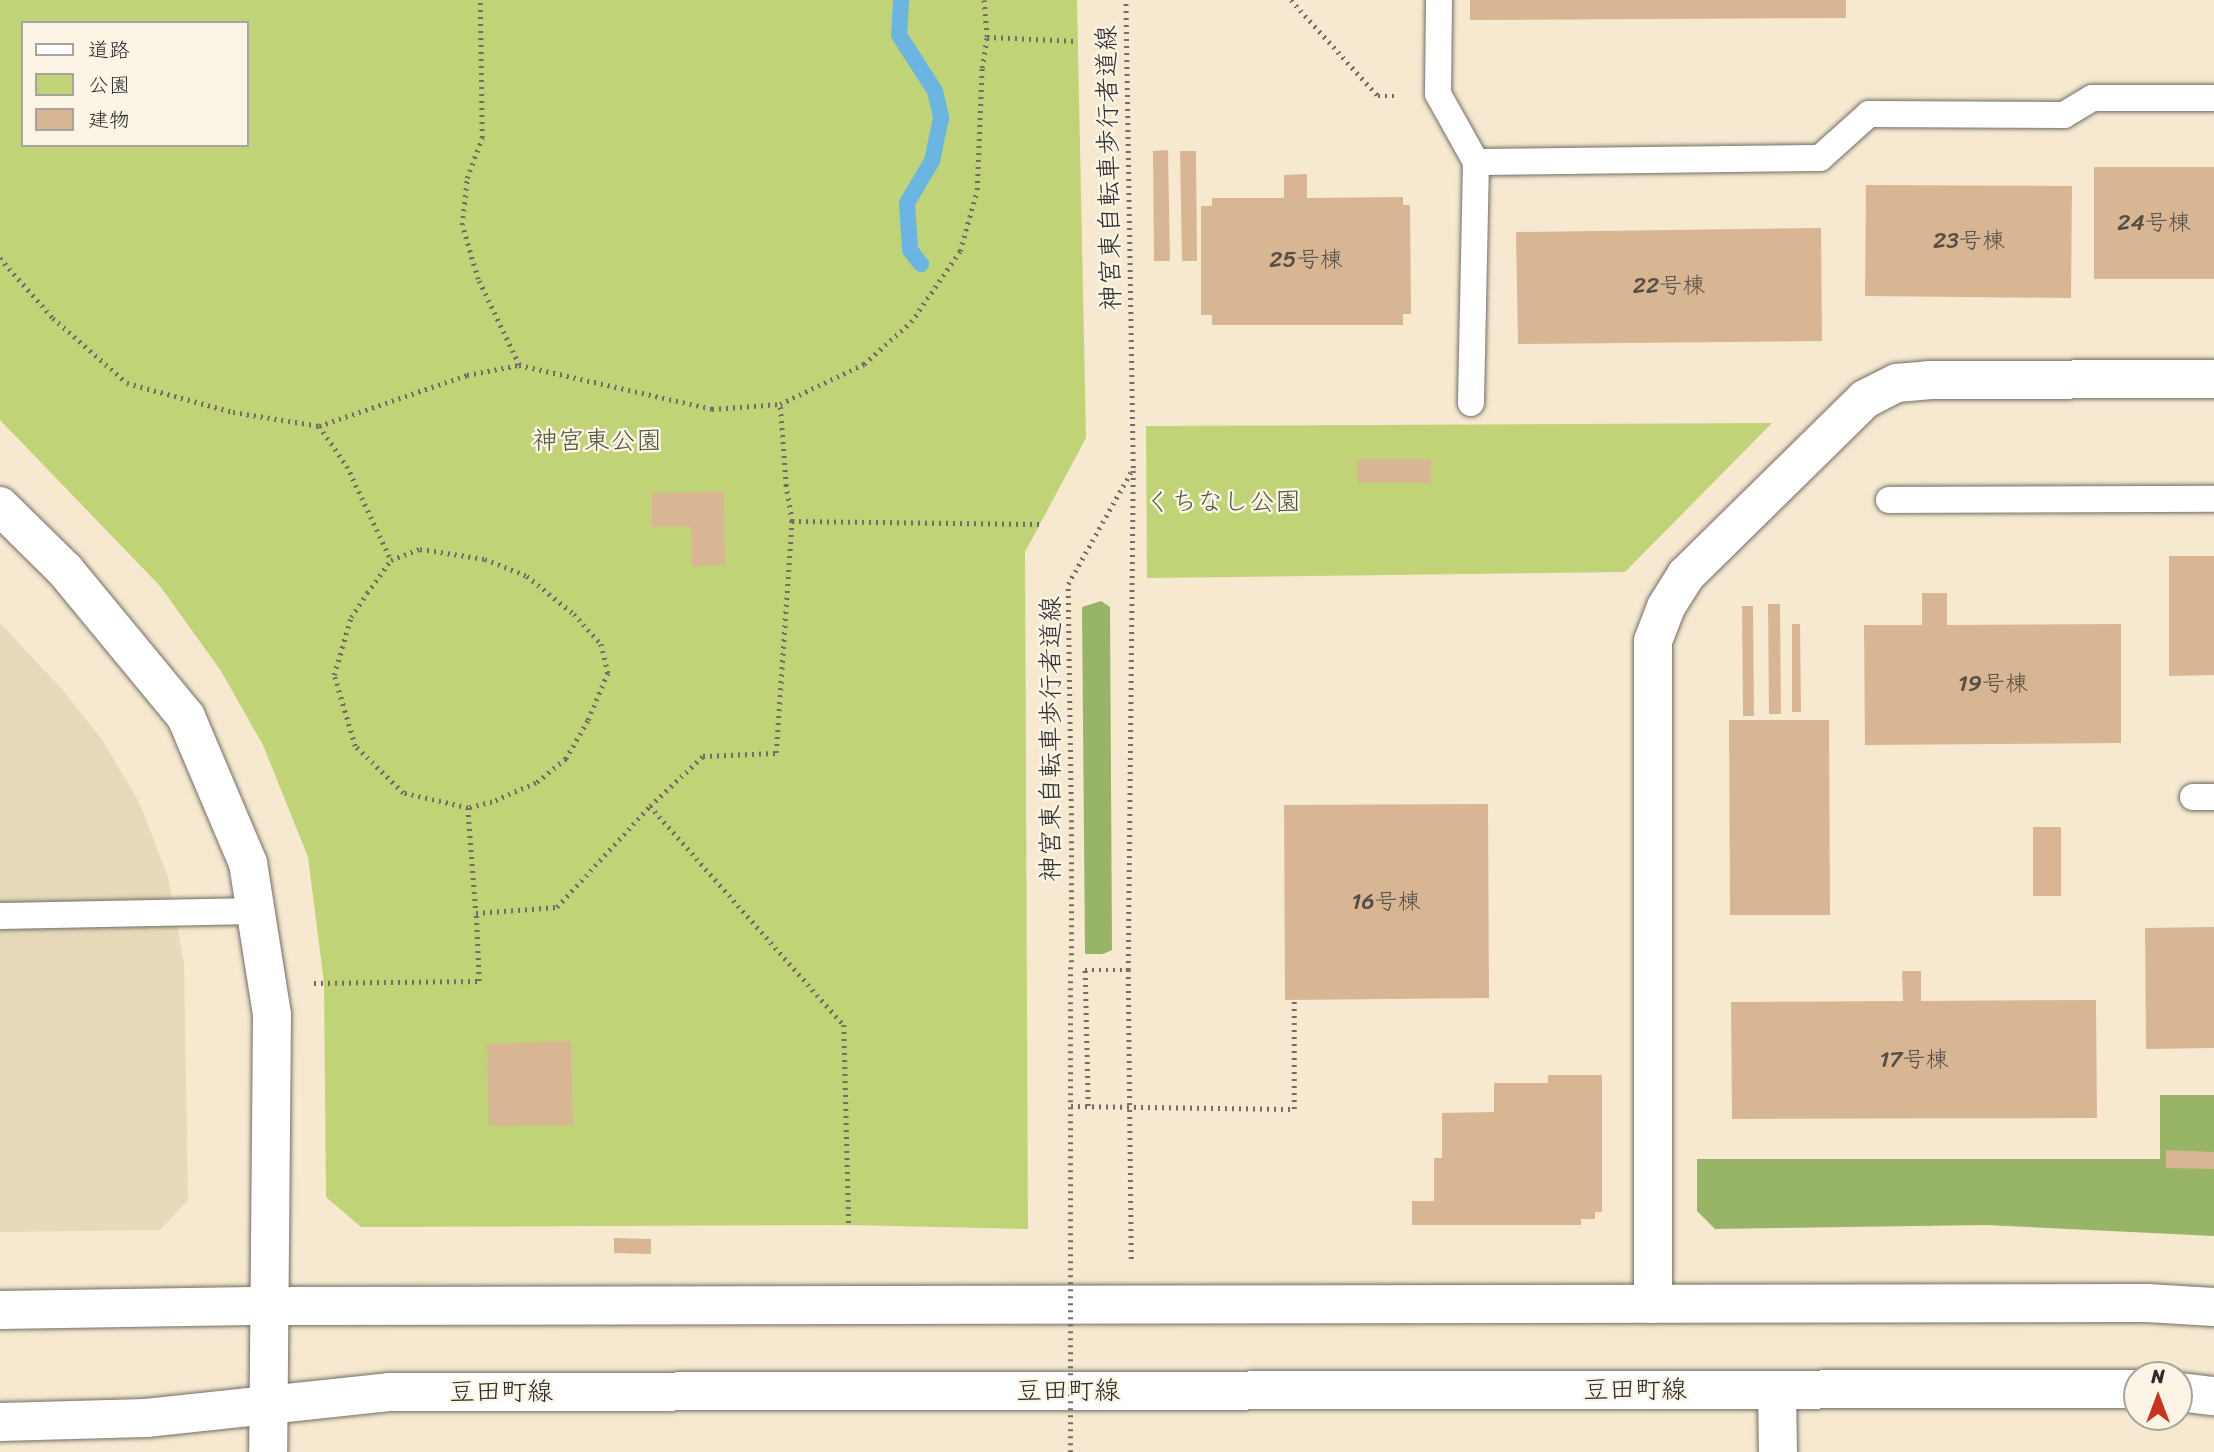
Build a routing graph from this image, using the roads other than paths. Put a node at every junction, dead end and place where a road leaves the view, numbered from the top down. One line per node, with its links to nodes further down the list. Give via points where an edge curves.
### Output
1 (1439, 0): 3 (lane, via 1438,94)
2 (2214, 98): 3 (lane, via 2092,98 2063,115 1869,114 1820,158)
3 (1476, 162): 5 (lane)
4 (2214, 379): 11 (street, via 1897,383 1866,400 1845,419 1686,575 1666,607 1653,641)
5 (1471, 403)
6 (2214, 499): 7 (lane)
7 (1889, 500)
8 (0, 506): 9 (street, via 65,570 186,717 248,863)
9 (256, 911): 10 (lane); 12 (street, via 272,1016)
10 (0, 916)
11 (1653, 1304): 12 (street); 13 (street, via 2147,1303)
12 (268, 1306): 14 (street); 19 (street)
13 (2214, 1307)
14 (0, 1310)
15 (1777, 1390): 16 (street, 豆田町線); 19 (street, 豆田町線, via 389,1392); 22 (street)
16 (2123, 1390)
17 (2193, 1393): 18 (street)
18 (2214, 1395)
19 (268, 1405): 20 (street, 豆田町線, via 146,1418); 21 (street)
20 (0, 1422)
21 (268, 1452)
22 (1778, 1452)

